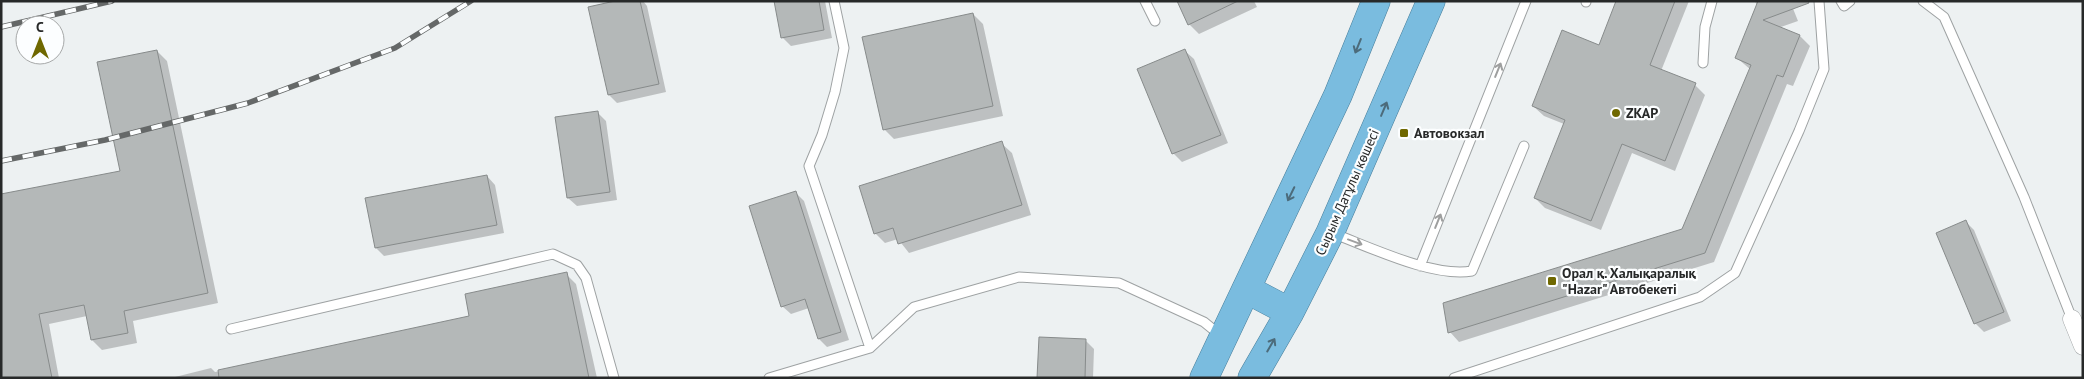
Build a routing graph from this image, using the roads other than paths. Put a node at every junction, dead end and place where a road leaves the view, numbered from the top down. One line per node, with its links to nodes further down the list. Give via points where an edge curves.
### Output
1 (834, 1): 22 (lane, via 844,48 835,92 809,166)
2 (1145, 1): 11 (lane)
3 (1376, 1): 16 (highway, one-way to 16, via 1338,95)
4 (1431, 1): 14 (highway, Сырым Датұлы көшесі, one-way to 4)
5 (1526, 1): 15 (lane, one-way to 5)
6 (1712, 1): 12 (lane, via 1705,26)
7 (1820, 1): 27 (lane, via 1824,69 1735,273 1700,297)
8 (1841, 1): 9 (lane, via 1844,6)
9 (1850, 1)
10 (1924, 1): 18 (lane, via 1944,17 2024,197)
11 (1155, 21)
12 (1703, 63)
13 (1524, 146): 15 (lane, via 1472,271 1458,274)
14 (1330, 233): 15 (lane, one-way to 15); 17 (highway, Сырым Датұлы көшесі)
15 (1420, 266)
16 (1246, 289): 17 (highway); 20 (highway)
17 (1290, 312): 26 (highway, Сырым Датұлы көшесі, one-way to 17)
18 (2072, 319): 21 (street)
19 (231, 329): 23 (lane, via 553,254 577,266 586,278)
20 (1222, 337): 22 (lane, via 1204,322 1119,283 1019,277 914,307); 25 (highway)
21 (2083, 346)
22 (870, 348): 24 (lane)
23 (614, 378)
24 (769, 378)
25 (1204, 378)
26 (1252, 378)
27 (1454, 378)

